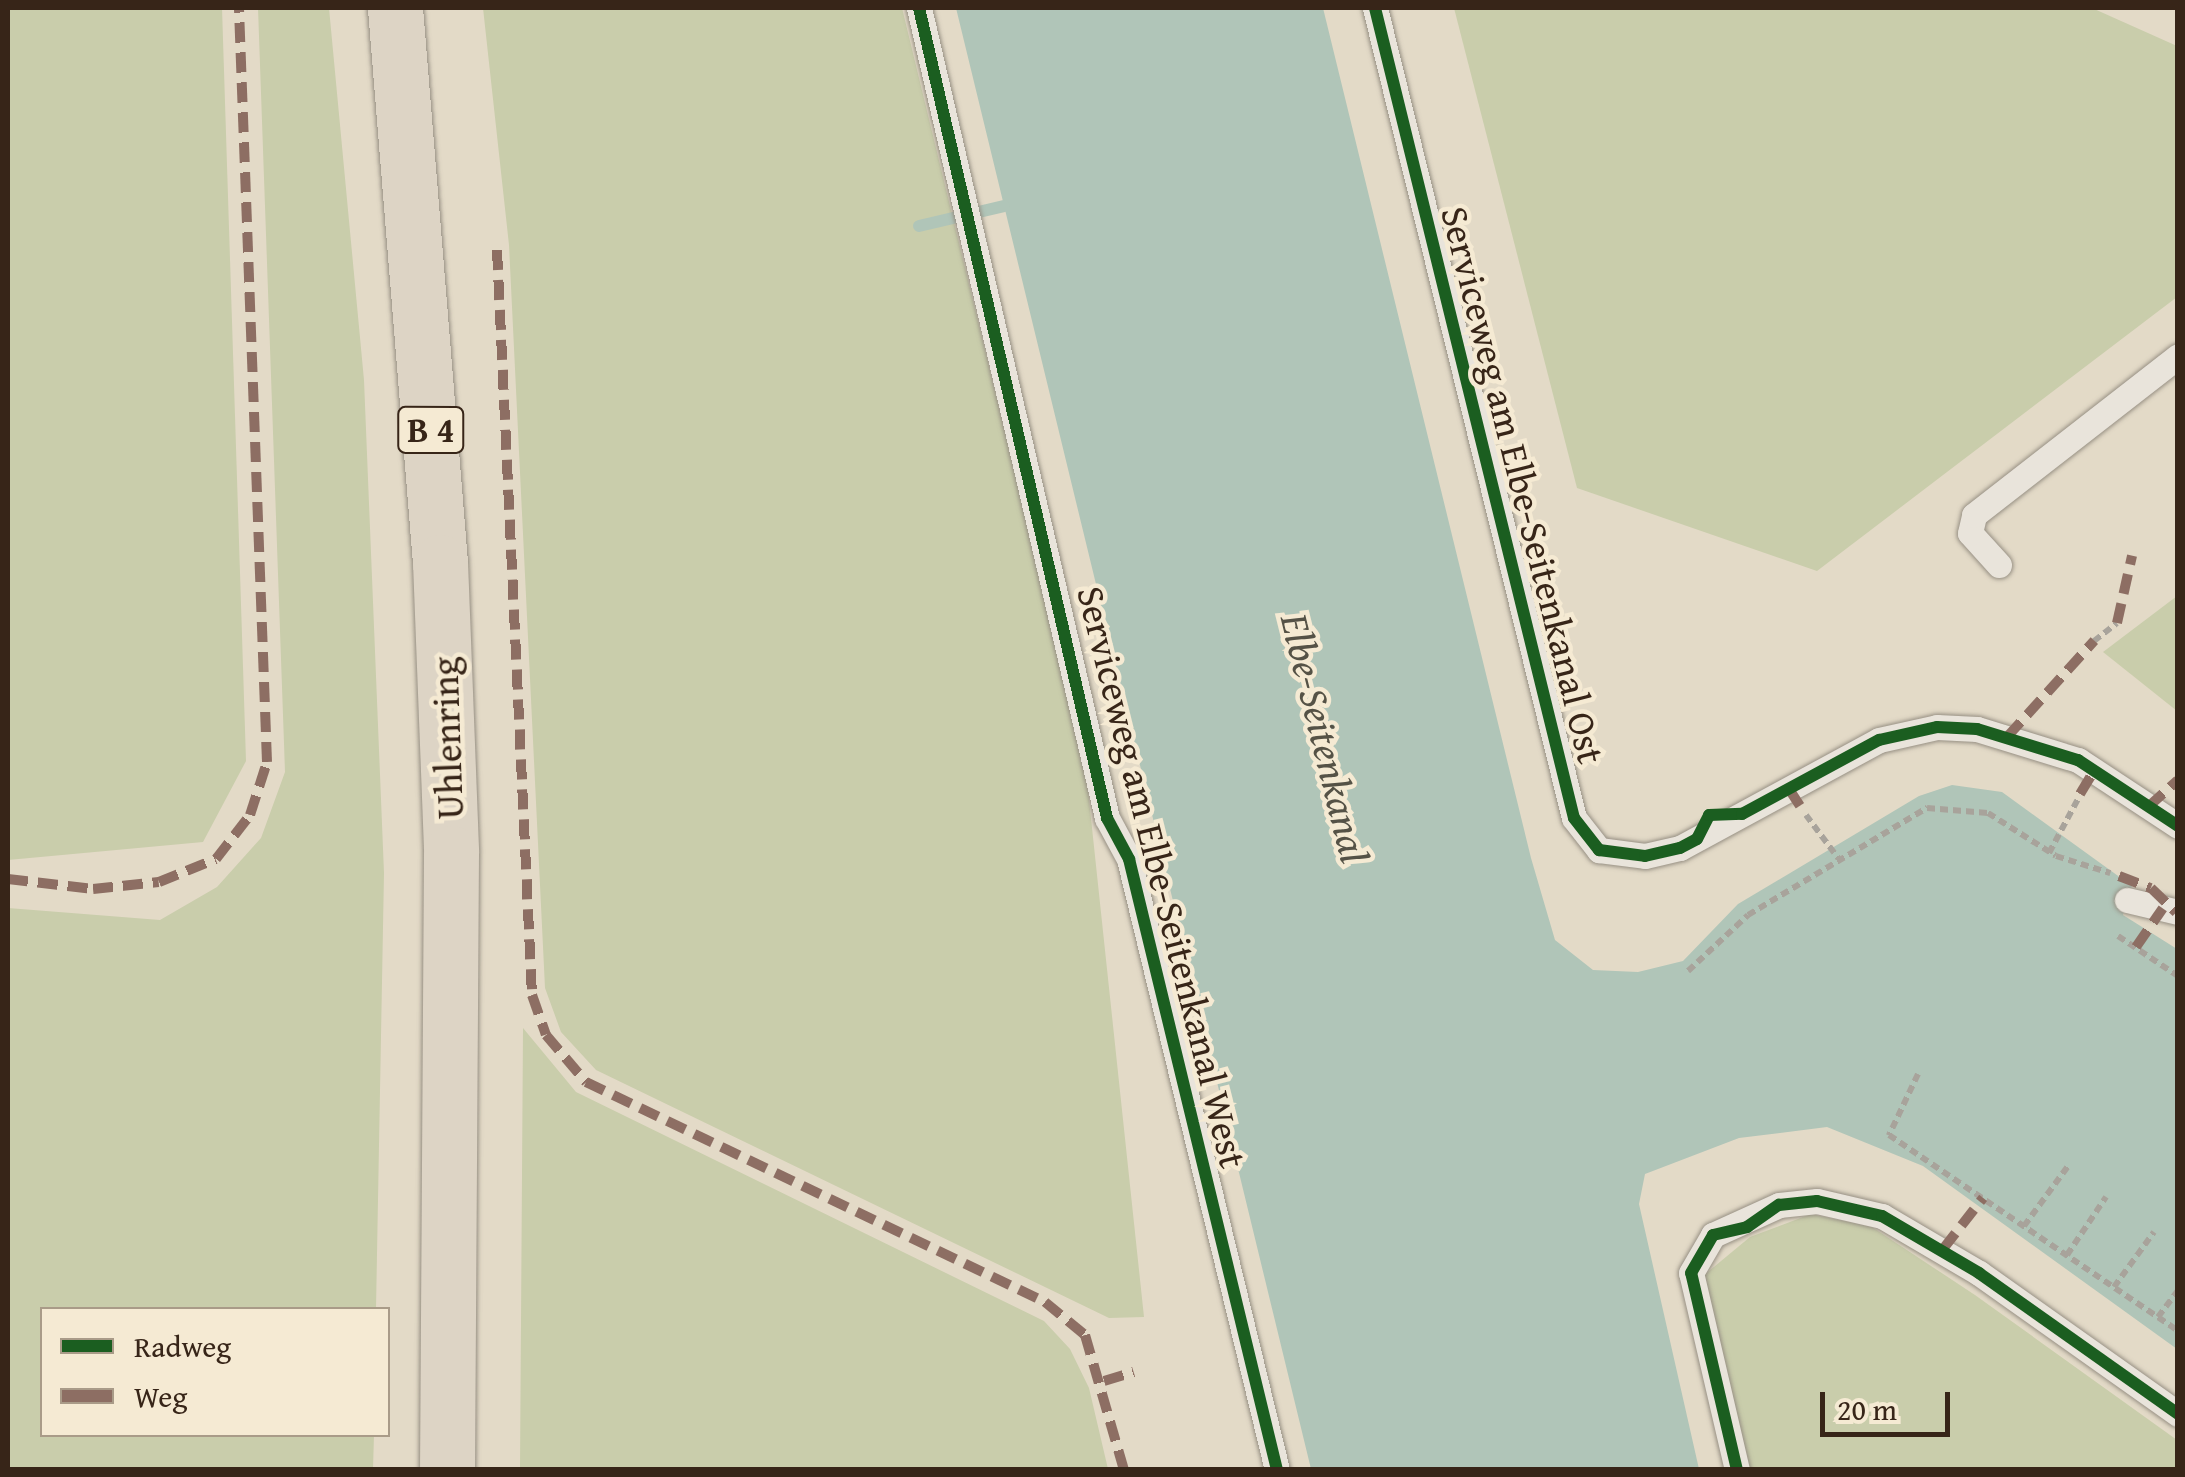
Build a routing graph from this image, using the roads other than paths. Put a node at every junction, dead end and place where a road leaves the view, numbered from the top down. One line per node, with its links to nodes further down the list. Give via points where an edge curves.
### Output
1 (394, 8): 10 (highway, Uhlenring / B 4, via 440,562 451,853)
2 (919, 8): 11 (lane, Serviceweg am Elbe-Seitenkanal West, via 1108,818 1128,859)
3 (1375, 8): 6 (lane, Serviceweg am Elbe-Seitenkanal Ost, via 1574,818 1599,850 1645,856 1716,828 1879,740 1937,726 1977,729 2078,760)
4 (2178, 356): 5 (lane, via 1974,515 1970,532)
5 (1999, 565)
6 (2178, 826)
7 (2123, 888): 8 (lane)
8 (2178, 912)
9 (2178, 1414): 12 (lane, via 1980,1273 1882,1216 1817,1201 1742,1216 1698,1252 1692,1274)
10 (447, 1470)
11 (1277, 1470)
12 (1737, 1470)

